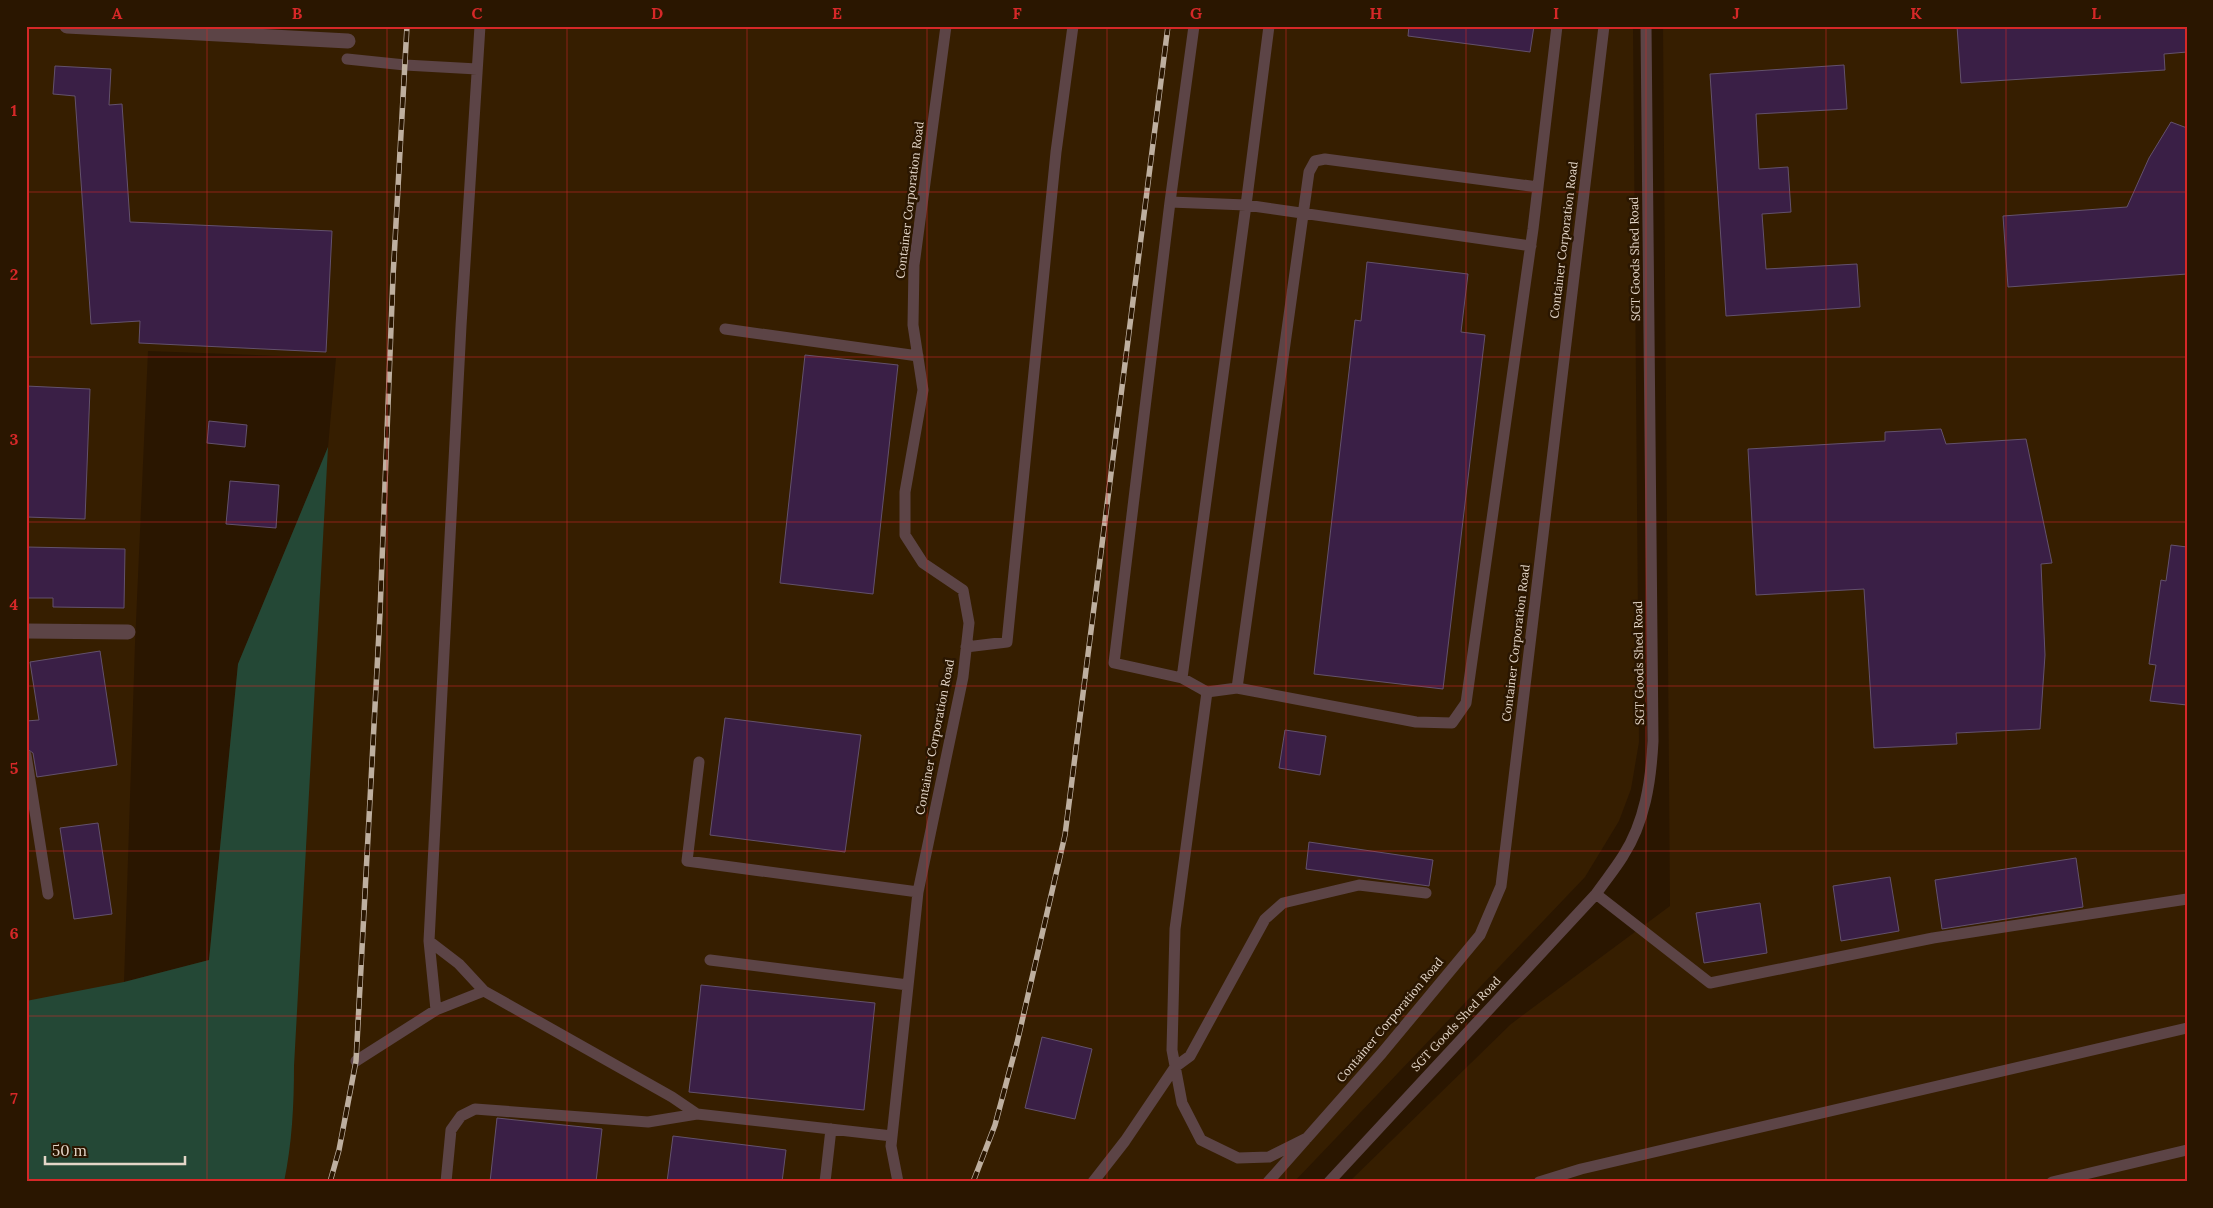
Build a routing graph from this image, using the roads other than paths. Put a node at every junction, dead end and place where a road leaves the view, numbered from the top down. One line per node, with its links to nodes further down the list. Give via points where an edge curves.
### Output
1 (68, 26): 10 (street)
2 (480, 26): 12 (lane)
3 (946, 26): 19 (lane, Container Corporation Road, via 914,265 913,325)
4 (1073, 26): 22 (lane, via 1056,152 1007,642)
5 (1194, 26): 14 (lane)
6 (1269, 26): 15 (lane)
7 (1557, 26): 13 (lane)
8 (1604, 26): 44 (lane, Container Corporation Road, via 1501,886 1480,935)
9 (1646, 26): 31 (lane, SGT Goods Shed Road, via 1654,742 1638,828 1624,856)
10 (348, 41)
11 (347, 59): 12 (lane)
12 (477, 69): 33 (lane)
13 (1538, 187): 16 (lane, via 1325,159 1315,161 1309,172); 17 (lane)
14 (1170, 202): 15 (lane); 23 (lane, via 1114,663)
15 (1246, 205): 16 (lane); 23 (lane)
16 (1303, 212): 17 (lane); 24 (lane)
17 (1531, 246): 24 (lane, via 1466,703 1452,723 1416,722)
18 (725, 329): 19 (lane)
19 (918, 356): 22 (lane, Container Corporation Road, via 923,390 906,492 906,536 923,562 963,590 969,622)
20 (26, 631): 21 (street)
21 (128, 632)
22 (966, 647): 28 (lane, Container Corporation Road, via 963,677)
23 (1182, 678): 25 (lane)
24 (1237, 688): 25 (lane)
25 (1207, 692): 40 (lane, via 1175,929 1172,1050)
26 (26, 755): 29 (lane)
27 (699, 762): 28 (lane, via 686,861)
28 (918, 892): 35 (lane, Container Corporation Road)
29 (48, 894)
30 (1426, 894): 40 (lane, via 1358,885 1283,903 1265,919 1190,1056)
31 (1596, 894): 32 (lane, via 1710,983 1933,938); 51 (lane, SGT Goods Shed Road)
32 (2187, 899)
33 (429, 941): 36 (lane, via 459,964); 37 (lane)
34 (710, 960): 35 (lane)
35 (908, 985): 43 (lane, Container Corporation Road)
36 (484, 991): 37 (lane); 41 (lane, via 672,1096)
37 (436, 1010): 39 (lane)
38 (2187, 1028): 52 (lane, via 1581,1169)
39 (356, 1062)
40 (1176, 1067): 44 (lane, via 1182,1103 1202,1140 1238,1158 1269,1157); 49 (lane)
41 (696, 1114): 42 (lane); 46 (lane, via 648,1122 475,1109 461,1116 452,1130)
42 (831, 1129): 43 (lane); 47 (lane)
43 (892, 1136): 48 (lane, Container Corporation Road)
44 (1307, 1138): 50 (lane, Container Corporation Road)
45 (2187, 1150): 53 (lane)
46 (446, 1182)
47 (825, 1182)
48 (898, 1182)
49 (1093, 1182)
50 (1268, 1182)
51 (1329, 1182)
52 (1539, 1182)
53 (2052, 1182)

